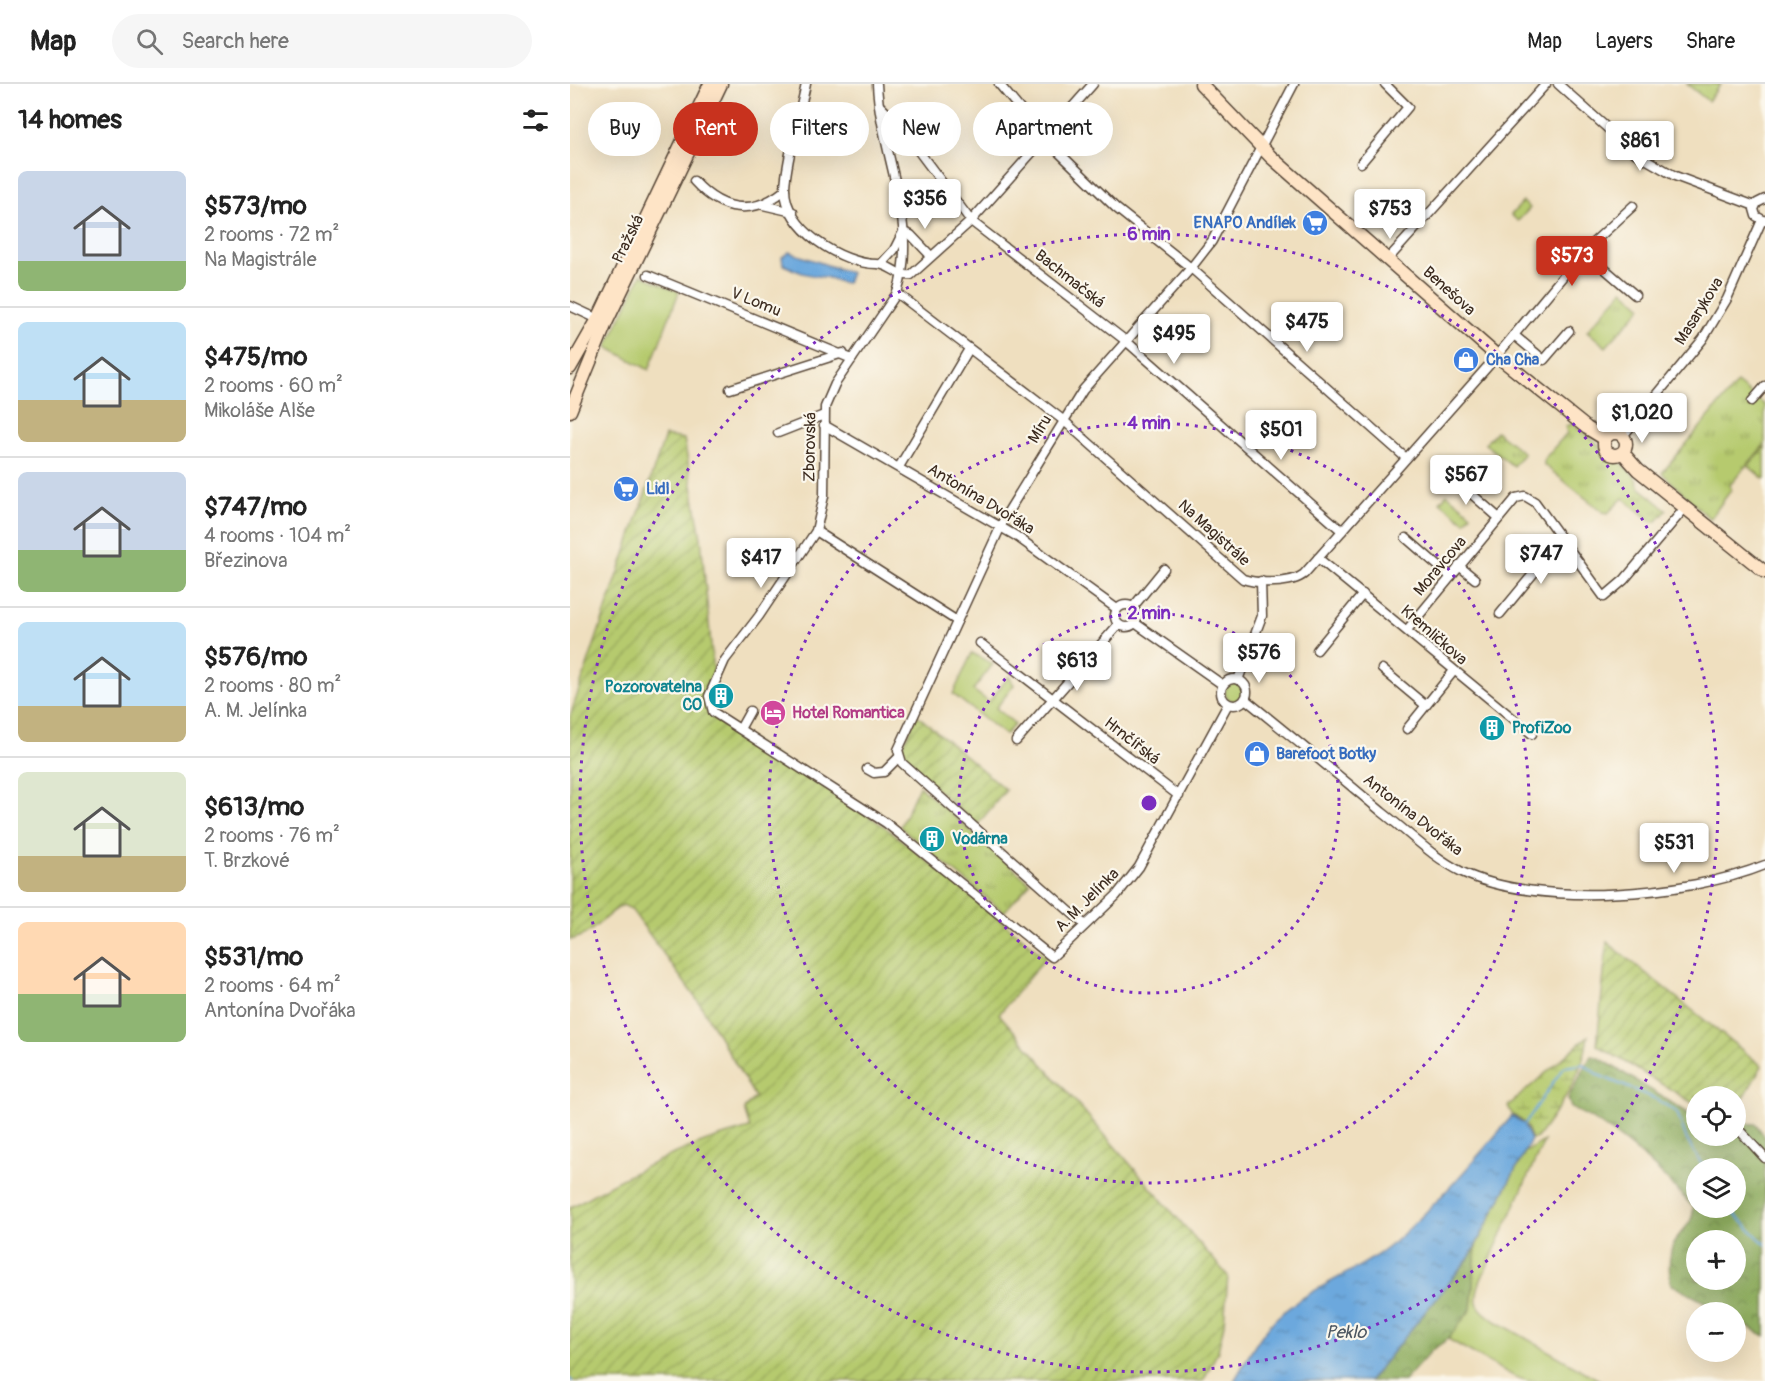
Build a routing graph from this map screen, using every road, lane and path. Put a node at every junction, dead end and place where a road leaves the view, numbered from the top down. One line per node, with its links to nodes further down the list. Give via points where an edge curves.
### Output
1 (711, 84): 39 (street, Pražská)
2 (721, 84): 51 (street, Pražská, via 606,323)
3 (806, 84): 20 (street)
4 (877, 84): 14 (street, Zborovská)
5 (999, 84): 12 (street)
6 (1093, 84): 13 (street)
7 (1201, 84): 15 (street, Benešova)
8 (1294, 84): 15 (street, Míru)
9 (1385, 84): 18 (street, via 1408,107)
10 (1545, 84): 31 (street)
11 (1558, 84): 24 (street, via 1635,153 1675,176)
12 (1014, 102)
13 (1077, 102)
14 (879, 105): 26 (street, Bachmačská, via 899,125); 28 (street, Zborovská)
15 (1261, 148): 31 (street, Benešova); 33 (street, Míru, via 1212,241)
16 (1030, 156): 26 (street)
17 (1062, 156): 33 (street, via 1116,208)
18 (1361, 163)
19 (694, 181): 22 (street, via 705,193 732,207)
20 (785, 190): 22 (street); 25 (street)
21 (1765, 199): 24 (street)
22 (762, 205): 25 (street)
23 (1633, 206): 29 (street, Na Magistrále)
24 (1755, 206): 27 (street, Masarykova, via 1755,213)
25 (793, 212): 32 (street, via 813,238 831,252 858,263)
26 (971, 221): 30 (street); 42 (street, Bachmačská)
27 (1763, 221): 56 (street, Masarykova, via 1727,299 1703,339)
28 (903, 232): 30 (street); 32 (street); 35 (street, Zborovská)
29 (1584, 252): 37 (street); 41 (street, Na Magistrále)
30 (931, 256): 35 (street, via 911,275)
31 (1388, 259): 45 (street, Benešova)
32 (881, 264): 35 (street)
33 (1191, 268): 42 (street, Míru); 59 (street)
34 (648, 275): 44 (street, V Lomu)
35 (903, 276): 36 (street, Zborovská)
36 (897, 293): 43 (street, Na Magistrále); 46 (street, Zborovská)
37 (1635, 295)
38 (570, 306): 39 (street)
39 (598, 319): 47 (street, Pražská)
40 (1569, 332): 41 (street, via 1544,360)
41 (1514, 335): 45 (street, Na Magistrále)
42 (1126, 341): 53 (street, Míru, via 1083,390); 66 (street, Bachmačská)
43 (969, 349): 53 (street, Na Magistrále); 60 (street)
44 (843, 354): 46 (street, V Lomu); 49 (street)
45 (1496, 355): 57 (street, Benešova); 59 (street, Na Magistrále)
46 (852, 359): 52 (street, Zborovská, via 835,384)
47 (570, 368)
48 (1765, 386): 50 (street)
49 (730, 388)
50 (1752, 401)
51 (570, 411)
52 (824, 415): 54 (street, Zborovská); 55 (street)
53 (1063, 420): 64 (street, Míru); 75 (street, Na Magistrále, via 1243,579)
54 (824, 425): 60 (street, Antonína Dvořáka); 65 (street, Zborovská, via 824,496)
55 (778, 433)
56 (1623, 436): 57 (street, via 1613,433); 58 (street, via 1627,444)
57 (1605, 439): 58 (street, Benešova, via 1608,453)
58 (1623, 453): 62 (street, Benešova)
59 (1406, 458): 66 (street, Na Magistrále)
60 (899, 467): 64 (street, Antonína Dvořáka)
61 (1450, 475): 63 (street)
62 (1684, 508): 68 (street, Moravcova, via 1624,580 1604,597); 72 (street, Benešova)
63 (1500, 518): 68 (street, Moravcova, via 1516,498 1530,498); 70 (street, Moravcova)
64 (999, 526): 78 (street, Antonína Dvořáka); 80 (street, Míru)
65 (816, 531): 80 (street); 95 (street, Zborovská, via 725,660 709,696 713,712)
66 (1342, 531): 69 (street, Na Magistrále)
67 (1406, 538): 73 (street)
68 (1566, 544): 79 (street, via 1538,568)
69 (1318, 558): 75 (street, Na Magistrále, via 1298,578); 76 (street, Kremličkova)
70 (1459, 566): 73 (street, Moravcova); 74 (street)
71 (1164, 569): 77 (street)
72 (1765, 572)
73 (1451, 576): 83 (street, Moravcova)
74 (1475, 579)
75 (1261, 581): 88 (street, via 1262,616)
76 (1363, 594): 83 (street, Kremličkova); 85 (street)
77 (1133, 607): 78 (street, via 1124,605); 81 (street)
78 (1117, 609): 82 (street)
79 (1500, 614)
80 (957, 621): 99 (street, Míru, via 898,750)
81 (1135, 623): 82 (street, via 1127,628); 89 (street)
82 (1118, 625): 90 (street)
83 (1407, 630): 87 (street, Kremličkova, via 1440,656)
84 (980, 643): 90 (street, Hrnčířská)
85 (1317, 650)
86 (1382, 669): 93 (street)
87 (1453, 672): 93 (street); 97 (street, Kremličkova)
88 (1238, 680): 89 (street); 91 (street, via 1246,688)
89 (1223, 685): 92 (street, via 1222,697)
90 (1053, 699): 98 (street); 101 (street, Hrnčířská)
91 (1245, 699): 92 (street, via 1238,705); 102 (street, Antonína Dvořáka, via 1448,864 1495,883 1587,894 1630,893 1691,885)
92 (1228, 704): 101 (street, A. M. Jelínka)
93 (1425, 705): 96 (street)
94 (750, 711): 95 (street)
95 (740, 729): 104 (street, Zborovská, via 886,823)
96 (1407, 729)
97 (1532, 734)
98 (1016, 741)
99 (898, 758): 100 (street, via 884,772); 103 (street)
100 (867, 769)
101 (1179, 796): 103 (street, A. M. Jelínka, via 1139,867 1116,896)
102 (1765, 865)
103 (1084, 924): 104 (street, A. M. Jelínka)
104 (1052, 957)
105 (1746, 1137): 106 (street)
106 (1765, 1158)

